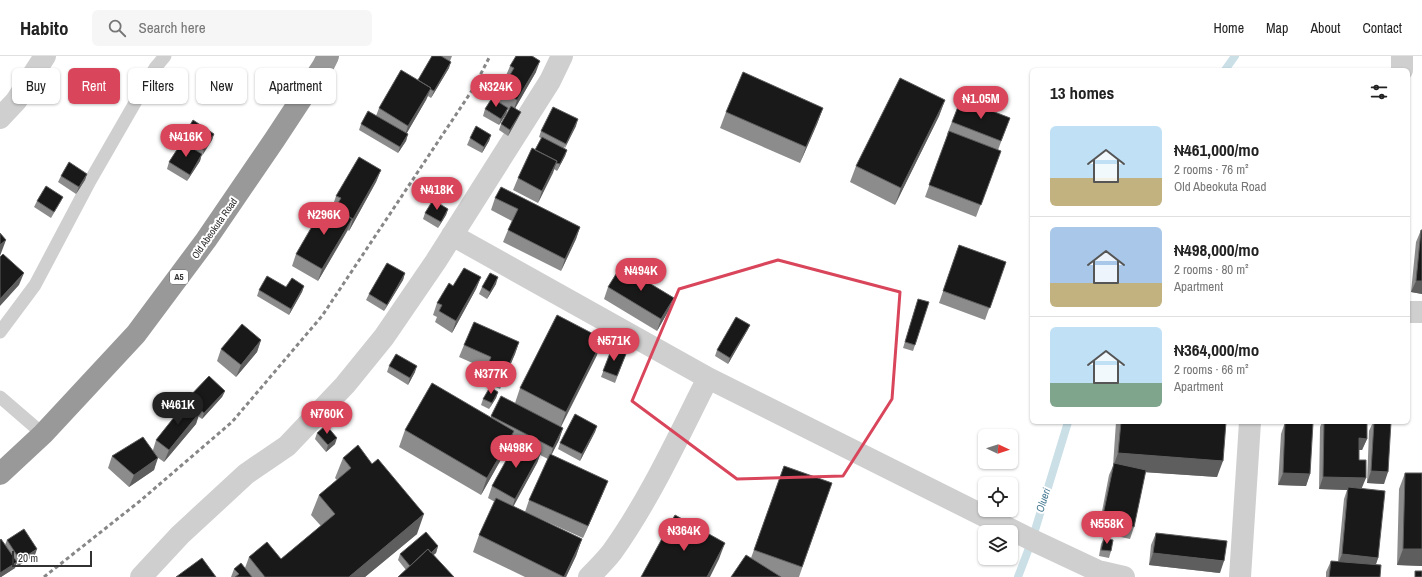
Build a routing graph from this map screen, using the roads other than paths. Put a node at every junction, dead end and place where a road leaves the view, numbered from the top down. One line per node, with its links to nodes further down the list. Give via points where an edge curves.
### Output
1 (46, 56): 7 (street, via 16,101)
2 (165, 56): 11 (lane, via 90,180 35,285)
3 (328, 56): 15 (highway, Old Abeokuta Road / A5, via 210,234 141,327)
4 (562, 56): 8 (street, via 550,81)
5 (1402, 56): 6 (street)
6 (1402, 68)
7 (0, 118)
8 (452, 235): 12 (street); 17 (street, via 384,337 344,385 287,446 246,474 180,535)
9 (1410, 312): 10 (street)
10 (1422, 312)
11 (0, 332)
12 (708, 378): 18 (street, via 660,473 632,520 611,552); 19 (street, via 1032,540 1098,571)
13 (0, 397): 15 (lane)
14 (1250, 424): 20 (street)
15 (43, 434): 16 (highway, Old Abeokuta Road / A5)
16 (0, 474)
17 (142, 577)
18 (589, 577)
19 (1124, 577)
20 (1240, 577)

